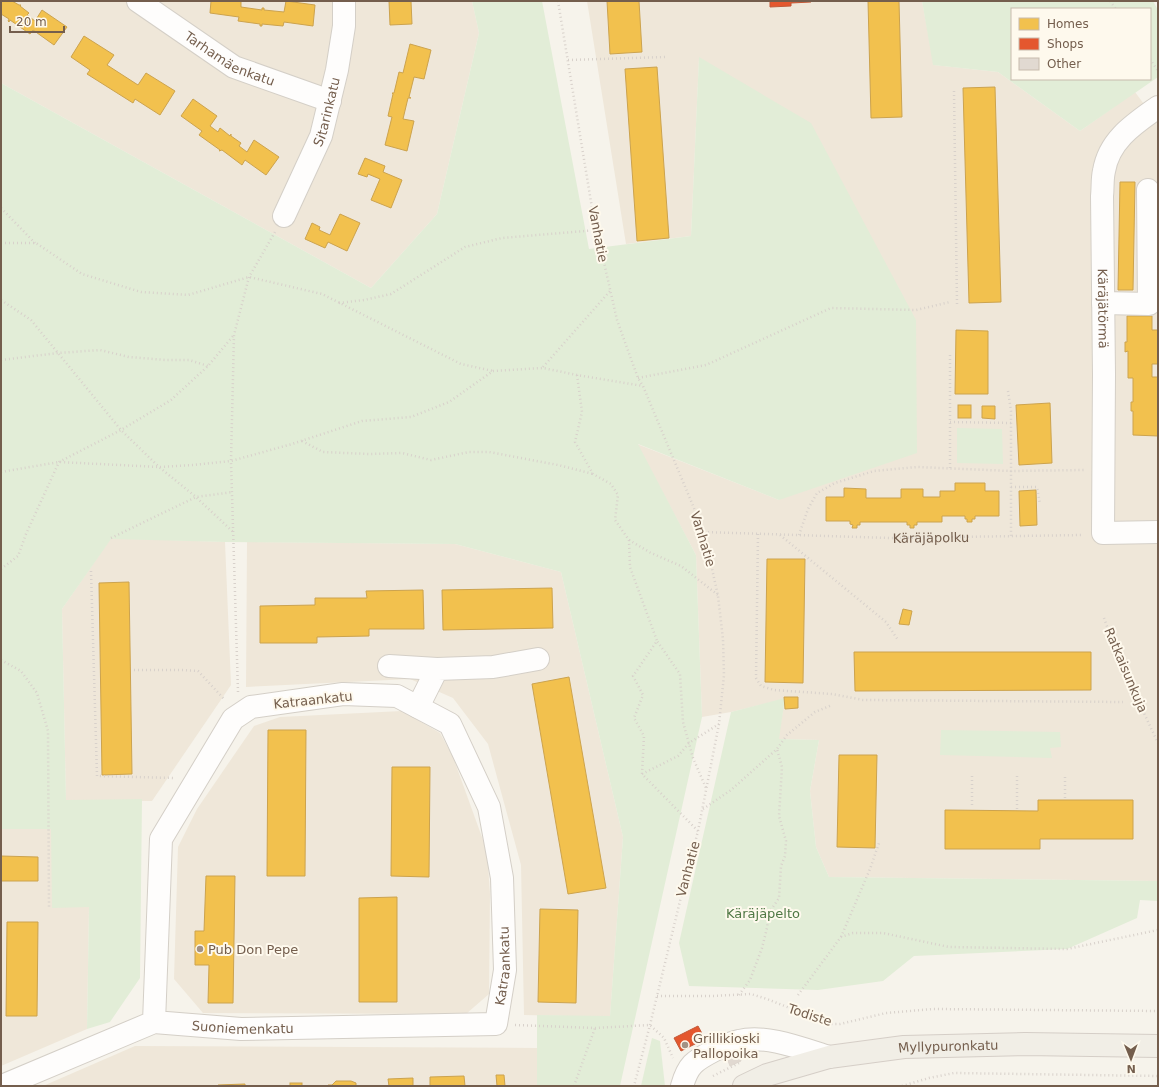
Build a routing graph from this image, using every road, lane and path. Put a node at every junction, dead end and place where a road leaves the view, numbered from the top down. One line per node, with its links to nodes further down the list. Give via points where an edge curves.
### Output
1 (138, 1): 9 (street, Tarhamäenkatu, via 234,67)
2 (344, 1): 9 (street, Sitarinkatu, via 344,26)
3 (558, 1): 5 (path, Vanhatie)
4 (665, 57): 5 (path)
5 (568, 60): 14 (path, Vanhatie)
6 (1151, 60): 7 (path)
7 (1158, 71)
8 (954, 91): 23 (path)
9 (330, 101): 13 (street, Sitarinkatu, via 321,136)
10 (1158, 107): 21 (street, Käräjätörmä, via 1132,125 1119,138 1108,155 1102,196)
11 (1148, 190): 21 (street, via 1149,304)
12 (1, 208): 16 (path)
13 (284, 216): 17 (path)
14 (597, 230): 18 (path, Vanhatie); 22 (path, via 502,238 465,247 391,294)
15 (1, 242): 16 (path)
16 (36, 243): 17 (path, via 82,274 141,292 188,295)
17 (249, 277): 22 (path, via 322,294); 24 (path)
18 (610, 291): 29 (path); 32 (path, Vanhatie, via 617,320)
19 (1, 300): 26 (path, via 31,320)
20 (950, 302): 32 (path, via 916,310 831,308 706,366)
21 (1103, 302): 43 (street, Käräjätörmä)
22 (338, 303): 30 (path, via 461,364)
23 (957, 304)
24 (234, 335): 28 (path); 39 (path)
25 (950, 352): 35 (path)
26 (58, 353): 27 (path); 28 (path, via 100,350 129,358 189,360); 37 (path)
27 (1, 360)
28 (208, 366): 37 (path, via 171,400)
29 (543, 368): 30 (path); 31 (path)
30 (493, 371): 38 (path, via 449,402 411,417 362,422)
31 (577, 375): 33 (path); 46 (path, via 582,412 575,442)
32 (638, 378): 33 (path, Vanhatie)
33 (642, 386): 51 (path, Vanhatie)
34 (1008, 391): 36 (path)
35 (950, 422): 36 (path); 42 (path)
36 (1011, 423): 44 (path)
37 (122, 430): 40 (path); 41 (path)
38 (302, 441): 39 (path); 46 (path, via 323,452 402,453 432,460 469,452 489,452)
39 (231, 460): 41 (path); 48 (path)
40 (59, 462): 41 (path); 45 (path); 61 (path, via 18,556)
41 (159, 467): 49 (path)
42 (950, 468): 44 (path); 57 (path, via 917,467 874,471 835,483 817,493)
43 (1103, 470): 44 (path); 54 (street, Käräjätörmä)
44 (1011, 471): 47 (path)
45 (1, 472)
46 (593, 474): 60 (path, via 611,484 618,495 614,520)
47 (1012, 487): 50 (path, via 1037,487); 58 (path)
48 (233, 492): 49 (path); 53 (path)
49 (196, 497): 53 (path); 59 (path)
50 (1040, 504)
51 (704, 532): 55 (path, Käräjäpolku); 63 (path, Vanhatie)
52 (1158, 532): 54 (street)
53 (233, 533): 75 (path, via 238,694)
54 (1103, 533): 58 (path, Käräjäpolku)
55 (758, 534): 56 (path, Käräjäpolku); 72 (path, via 756,678 761,686 774,690 832,694 863,700)
56 (780, 535): 57 (path, Käräjäpolku); 65 (path, via 886,622)
57 (799, 535): 58 (path, Käräjäpolku, via 889,538)
58 (1011, 536)
59 (111, 538)
60 (629, 540): 63 (path, via 651,554 682,566); 66 (path, via 630,567)
61 (1, 569)
62 (91, 571): 84 (path, via 97,776 176,778)
63 (718, 596): 76 (path, Vanhatie, via 724,675)
64 (1104, 618): 78 (path, Ratkaisunkuja, via 1119,660)
65 (898, 640)
66 (657, 641): 77 (path, via 680,674 684,722); 80 (path, via 633,676 643,695 634,718 644,736)
67 (538, 659): 70 (street, via 493,667)
68 (1, 660): 92 (path, via 21,671 37,693 48,731)
69 (389, 666): 70 (street)
70 (437, 669): 74 (street)
71 (134, 670): 75 (path, via 198,671)
72 (1123, 702)
73 (832, 705): 79 (path, via 815,712 787,735)
74 (418, 707): 75 (street, Katraankatu, via 397,696 343,694); 100 (street, Katraankatu, via 450,724 489,807 502,878 505,970)
75 (245, 711): 84 (street, via 233,720)
76 (719, 724): 77 (path); 85 (path, Vanhatie)
77 (689, 743): 80 (path, via 678,756); 85 (path)
78 (1158, 743)
79 (777, 748): 89 (path, via 731,790); 95 (path, via 782,767 779,816 786,842 779,898 769,912 762,948 750,980)
80 (642, 774): 90 (path)
81 (972, 776): 87 (path)
82 (1017, 776): 88 (path)
83 (1065, 776): 86 (path)
84 (193, 786): 99 (street, via 161,839)
85 (706, 788): 89 (path, Vanhatie)
86 (1065, 798)
87 (972, 807)
88 (1017, 809)
89 (702, 810): 90 (path, Vanhatie)
90 (698, 831): 96 (path, Vanhatie)
91 (879, 843): 94 (path)
92 (49, 908)
93 (1158, 930): 94 (path, via 1067,949 949,947 883,933 853,933)
94 (841, 937): 97 (path)
95 (739, 995): 96 (path, Todiste); 98 (path, Todiste, via 751,994 767,999 830,1024 886,1013 933,1009)
96 (657, 996): 101 (path, Vanhatie)
97 (798, 996)
98 (1158, 1011)
99 (154, 1022): 100 (street, Suoniemenkatu, via 241,1029); 109 (street, Suoniemenkatu)
100 (496, 1024): 102 (path)
101 (650, 1025): 102 (path); 108 (path, via 664,1038); 111 (path, Vanhatie)
102 (595, 1028): 110 (path)
103 (1158, 1046): 104 (main road, Myllypuronkatu, via 955,1045 904,1047)
104 (829, 1057): 108 (street, via 780,1042 740,1040 696,1061); 112 (main road, Myllypuronkatu, via 768,1075)
105 (741, 1062): 107 (path)
106 (1158, 1076): 113 (path, via 954,1074)
107 (709, 1078)
108 (684, 1079)
109 (2, 1086)
110 (574, 1086)
111 (634, 1086)
112 (744, 1086)
113 (902, 1086)

